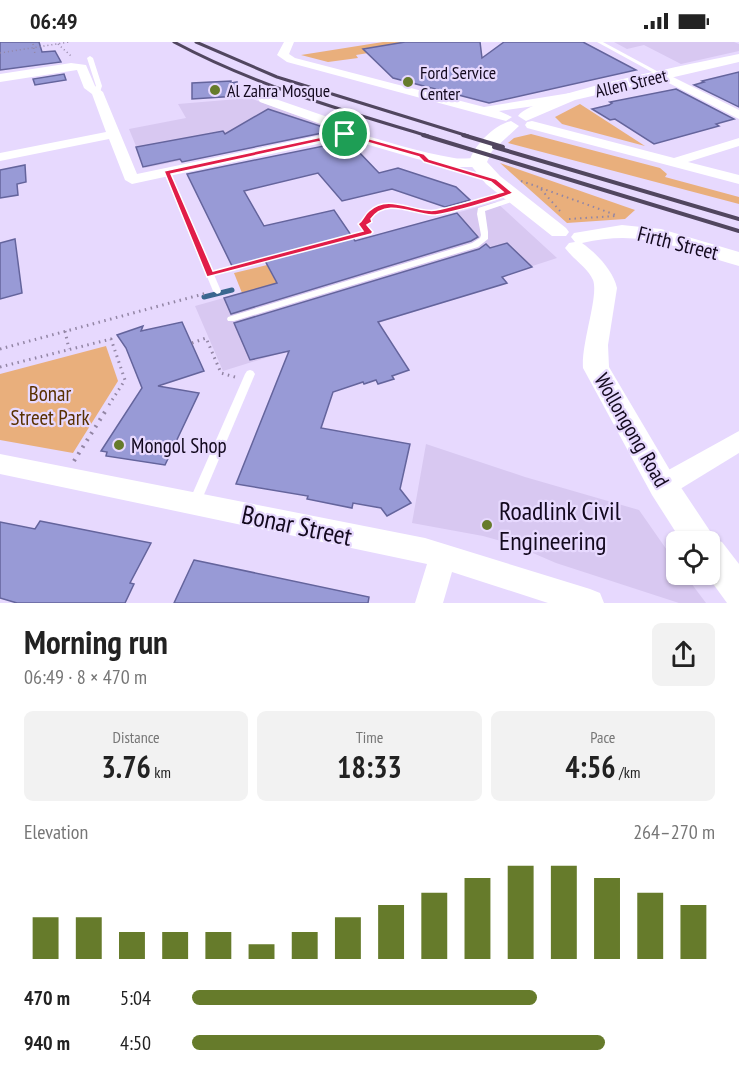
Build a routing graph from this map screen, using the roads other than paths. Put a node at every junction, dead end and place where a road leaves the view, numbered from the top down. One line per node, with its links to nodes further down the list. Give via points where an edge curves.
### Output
1 (289, 42): 8 (street, via 283,55 291,60)
2 (599, 42): 4 (lane)
3 (739, 58): 4 (street, Allen Street)
4 (663, 76): 6 (street, Allen Street); 9 (street)
5 (0, 78): 12 (street, via 86,63 90,88 97,92)
6 (570, 97): 8 (street, via 498,109); 10 (street, Allen Street, via 536,110)
7 (264, 99): 13 (street, Wollongong Road, via 337,125)
8 (474, 108): 11 (street)
9 (739, 115)
10 (529, 120): 11 (street, via 523,128); 18 (street)
11 (508, 122): 17 (street, via 479,156)
12 (115, 134): 16 (street); 19 (street, via 132,180)
13 (345, 134): 15 (street, Wollongong Road); 19 (street)
14 (739, 142): 18 (street)
15 (422, 156): 17 (street, Wollongong Road); 20 (street, Wollongong Road)
16 (0, 157)
17 (478, 163): 20 (street, Wollongong Road)
18 (677, 163): 21 (street)
19 (167, 172): 25 (lane)
20 (494, 180): 22 (street, Wollongong Road)
21 (739, 180)
22 (515, 191): 23 (street, Wollongong Road); 26 (lane, via 481,210 486,233 475,245)
23 (571, 234): 24 (street, Firth Street, via 606,230 650,232); 30 (street, Wollongong Road, via 602,276 606,288 594,343 596,368)
24 (739, 259)
25 (217, 291)
26 (231, 319)
27 (248, 377): 31 (lane)
28 (739, 441): 30 (street)
29 (0, 464): 31 (street, Bonar Street)
30 (663, 486): 32 (street, Wollongong Road)
31 (194, 504): 33 (street, Bonar Street)
32 (694, 531)
33 (443, 556): 36 (street); 37 (street, Bonar Street)
34 (720, 566): 35 (street)
35 (739, 591)
36 (429, 603)
37 (590, 603)

